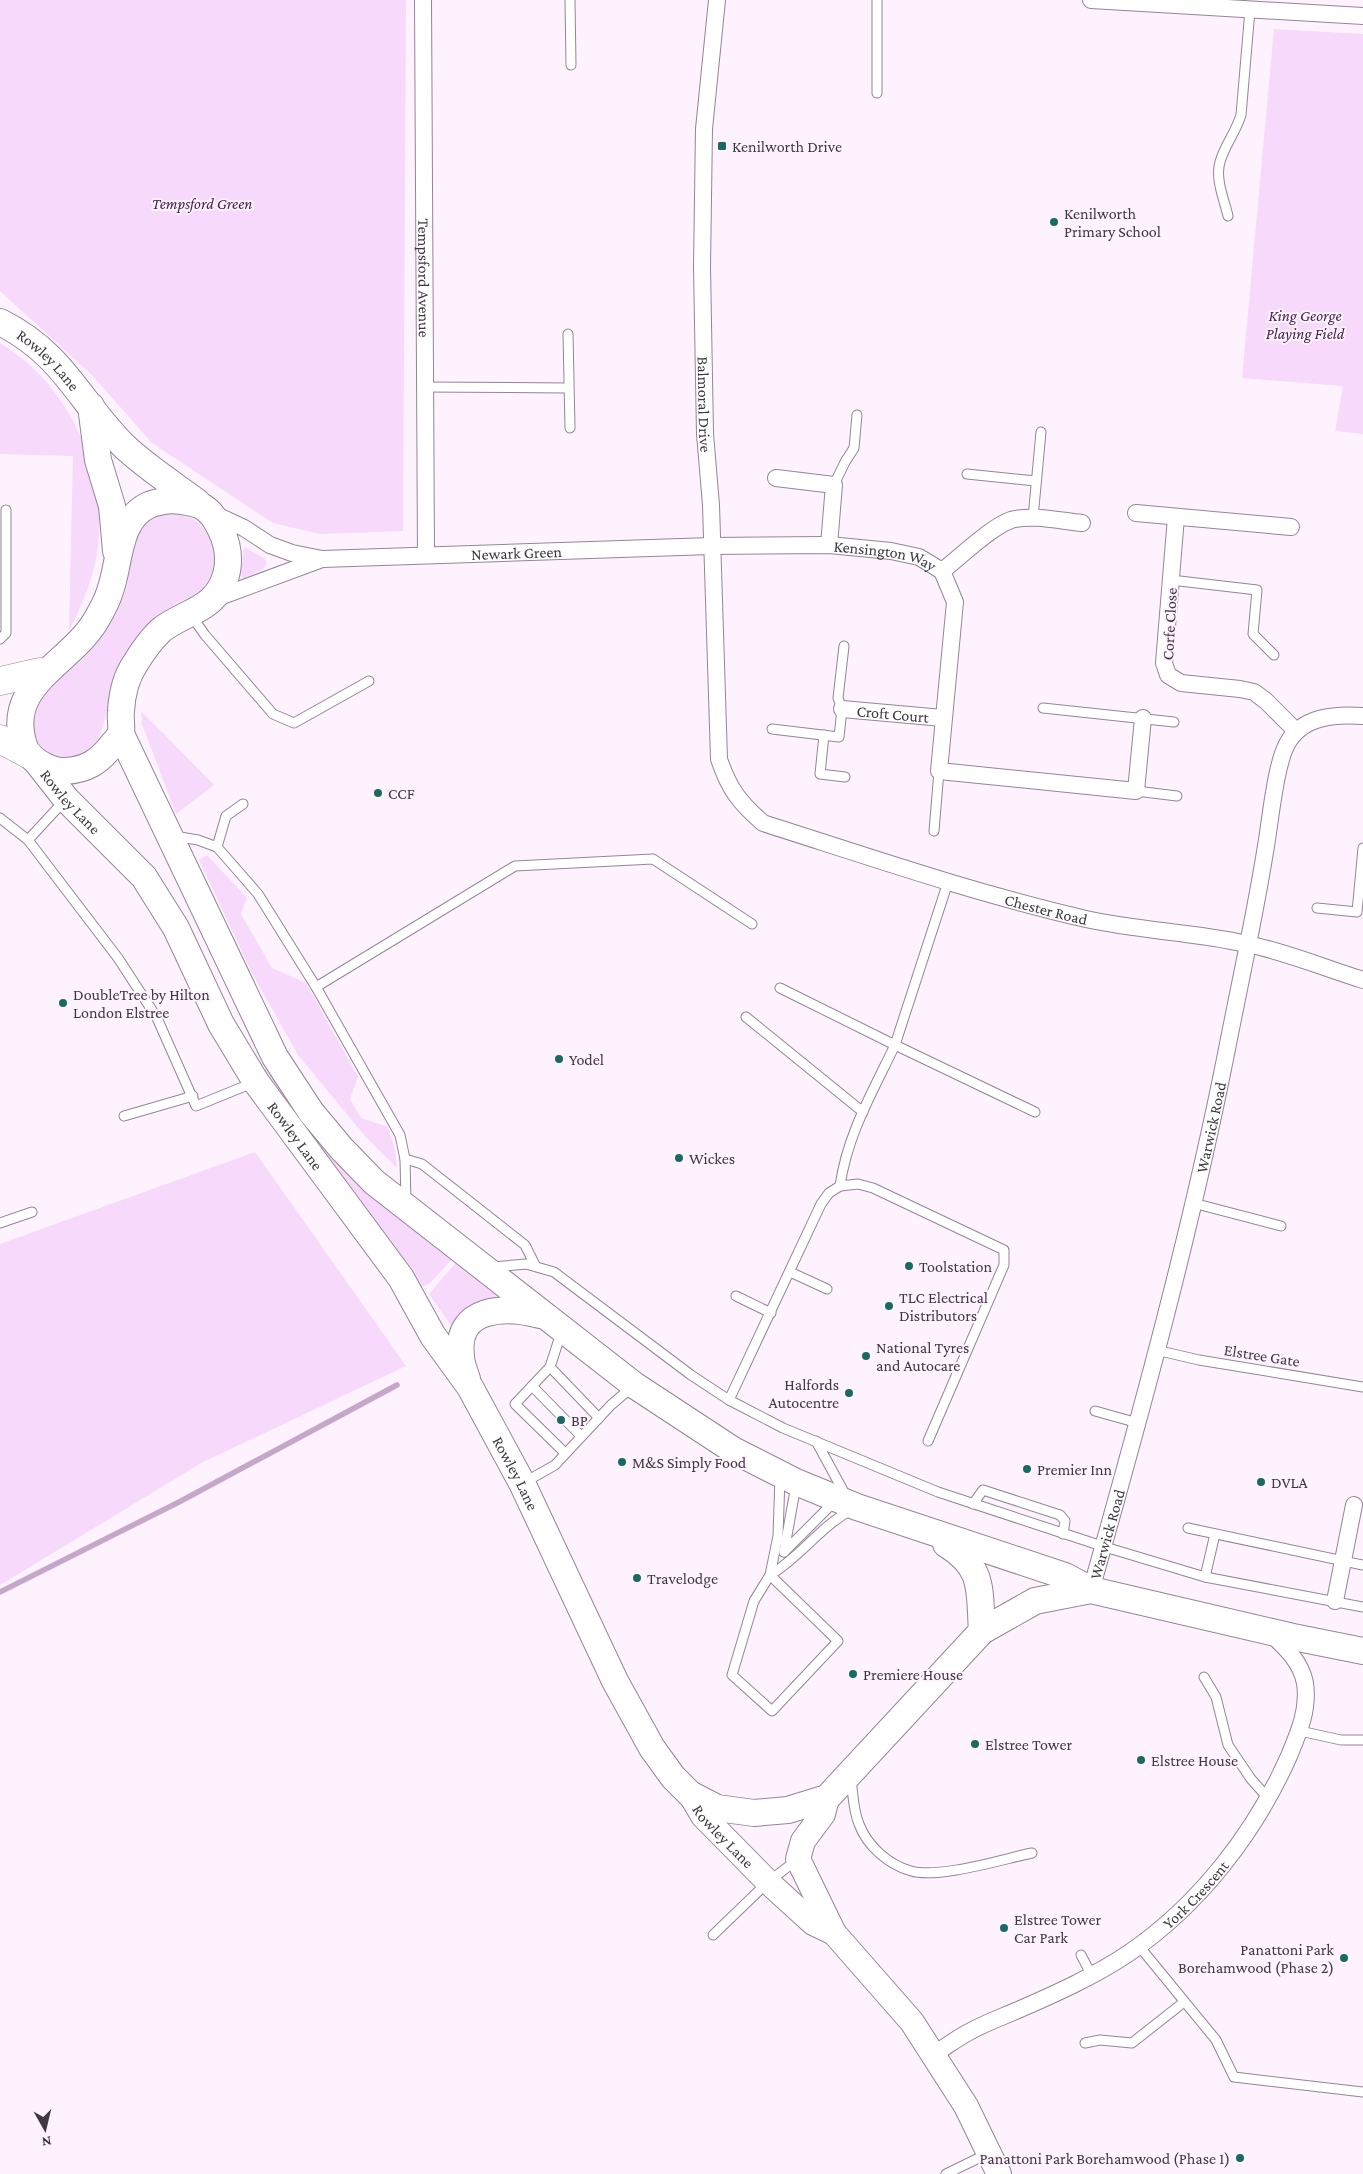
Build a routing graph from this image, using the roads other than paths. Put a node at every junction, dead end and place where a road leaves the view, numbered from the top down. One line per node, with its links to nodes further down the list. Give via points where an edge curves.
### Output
1 (423, 0): 13 (street, Tempsford Avenue)
2 (570, 0): 8 (lane)
3 (717, 0): 31 (street, Balmoral Drive, via 704,129 702,196 705,434)
4 (877, 0): 9 (lane)
5 (1092, 0): 6 (street)
6 (1250, 10): 7 (street); 10 (lane, via 1241,115 1237,130 1220,161 1219,176)
7 (1363, 16)
8 (571, 64)
9 (878, 93)
10 (1228, 216)
11 (0, 322): 15 (main road, Rowley Lane, via 49,355)
12 (568, 334): 14 (lane)
13 (423, 387): 14 (lane); 32 (street, Tempsford Avenue)
14 (568, 388): 17 (lane)
15 (90, 405): 23 (main road, Rowley Lane, via 130,451); 33 (main road, Rowley Lane, via 98,460 112,506)
16 (857, 415): 22 (lane, via 854,448)
17 (570, 428)
18 (1041, 432): 21 (lane)
19 (967, 474): 21 (lane)
20 (776, 478): 22 (street)
21 (1036, 481): 27 (lane)
22 (834, 485): 30 (street)
23 (208, 509): 33 (main road, via 189,501 171,500 148,505 131,520); 34 (street, Newark Green, via 270,545); 37 (main road, via 222,532 229,560 227,574)
24 (6, 510): 38 (lane, via 6,633)
25 (1136, 513): 26 (street)
26 (1176, 517): 29 (street); 36 (street, Corfe Close)
27 (1033, 518): 28 (street); 35 (street, via 1012,520 995,529)
28 (1082, 523)
29 (1291, 528)
30 (829, 545): 31 (street, Kensington Way); 35 (street, Kensington Way, via 918,557)
31 (712, 546): 32 (street, Newark Green); 62 (street, Balmoral Drive, via 719,759 727,782)
32 (426, 555): 34 (street, Newark Green)
33 (116, 558): 41 (main road, Rowley Lane, via 111,591 95,622 72,649)
34 (322, 559): 37 (street, Newark Green)
35 (942, 571): 47 (street, Kensington Way, via 955,602)
36 (1171, 580): 40 (lane, via 1257,590 1253,634); 51 (street, Corfe Close, via 1164,663 1168,675 1181,683 1254,692)
37 (200, 606): 43 (lane, via 205,635 272,714 294,723); 52 (main road, via 160,631 133,667 124,691)
38 (0, 639)
39 (844, 646): 45 (lane, Croft Court, via 838,698)
40 (1274, 655)
41 (40, 672): 42 (highway); 55 (main road, Rowley Lane, via 28,683 15,708 14,724 18,739)
42 (0, 681)
43 (369, 681)
44 (1044, 708): 48 (lane)
45 (842, 709): 47 (street, Croft Court); 53 (lane, Croft Court, via 839,737)
46 (1363, 716): 51 (street, Warwick Road, via 1318,718)
47 (943, 718): 56 (street, Kensington Way)
48 (1143, 718): 49 (lane); 58 (street)
49 (1174, 722)
50 (772, 729): 53 (lane)
51 (1296, 731): 72 (street, Warwick Road, via 1282,754)
52 (120, 734): 55 (main road, via 101,759 78,771 60,772); 65 (main road, Rowley Lane)
53 (824, 735): 57 (lane, via 820,774)
54 (0, 739): 55 (highway)
55 (33, 758): 60 (main road, Rowley Lane)
56 (939, 772): 58 (street); 64 (lane, Kensington Way)
57 (845, 777)
58 (1136, 791): 59 (lane)
59 (1177, 796)
60 (66, 799): 66 (lane); 78 (main road, Rowley Lane, via 144,877 176,928 221,1024)
61 (243, 804): 67 (lane, via 226,816)
62 (741, 804): 69 (street, Chester Road, via 763,823)
63 (0, 818): 66 (lane)
64 (934, 831)
65 (169, 836): 67 (lane, via 198,840); 86 (main road, Rowley Lane, via 275,1058 293,1088 341,1148 374,1182)
66 (28, 840): 79 (lane, via 118,958 157,1018)
67 (217, 847): 74 (lane, via 258,894)
68 (1363, 848): 70 (lane, via 1357,912)
69 (948, 882): 72 (street, Chester Road, via 1086,919); 77 (lane)
70 (1317, 908)
71 (752, 924): 74 (lane, via 653,859 515,866)
72 (1248, 944): 73 (street, Chester Road); 85 (street, Warwick Road)
73 (1363, 980)
74 (316, 988): 83 (lane, via 400,1135)
75 (780, 988): 77 (lane)
76 (746, 1017): 80 (lane)
77 (895, 1045): 80 (lane); 81 (lane)
78 (256, 1082): 79 (lane, via 196,1106); 101 (main road, Rowley Lane, via 401,1278 434,1336)
79 (193, 1096): 82 (lane)
80 (863, 1112): 84 (lane, via 843,1161)
81 (1035, 1112)
82 (124, 1116)
83 (405, 1159): 86 (lane); 90 (lane, via 422,1164 525,1245)
84 (840, 1186): 92 (lane, via 821,1204); 109 (lane, via 858,1184 873,1188 1004,1250 1004,1265)
85 (1193, 1203): 89 (lane); 97 (street, Warwick Road)
86 (406, 1208): 91 (main road, Rowley Lane)
87 (32, 1212): 88 (lane)
88 (0, 1223)
89 (1282, 1226)
90 (535, 1265): 91 (lane); 103 (lane, via 554,1272)
91 (483, 1268): 96 (main road, Rowley Lane)
92 (790, 1272): 93 (lane); 95 (lane)
93 (827, 1288)
94 (736, 1296): 95 (lane)
95 (771, 1313): 103 (lane)
96 (553, 1323): 98 (lane); 99 (main road, Rowley Lane); 101 (main road, via 521,1310 482,1313 468,1325 461,1341 461,1357)
97 (1156, 1350): 102 (lane, Elstree Gate); 106 (street, Warwick Road)
98 (550, 1368): 100 (lane); 105 (lane)
99 (634, 1385): 105 (lane); 111 (main road, Rowley Lane, via 714,1439)
100 (532, 1386): 107 (lane); 110 (lane, via 515,1404)
101 (470, 1387): 112 (main road, Rowley Lane)
102 (1363, 1387)
103 (729, 1400): 108 (lane)
104 (1095, 1410): 106 (lane)
105 (599, 1418): 107 (lane)
106 (1138, 1423): 120 (street, Warwick Road)
107 (581, 1436): 110 (lane)
108 (816, 1441): 113 (lane); 114 (lane)
109 (928, 1441)
110 (565, 1453): 112 (lane, via 554,1465)
111 (788, 1478): 113 (main road, Rowley Lane); 113 (lane, via 784,1552); 123 (lane, via 781,1499)
112 (522, 1483): 135 (main road, Rowley Lane, via 615,1681 652,1748)
113 (848, 1503): 117 (main road, Rowley Lane); 123 (lane, via 786,1565)
114 (973, 1504): 118 (lane); 118 (lane, via 983,1490 1060,1516 1065,1521)
115 (1354, 1505): 121 (street)
116 (1188, 1528): 119 (lane)
117 (926, 1531): 125 (main road, via 1065,1576); 128 (main road, via 956,1550 975,1570 982,1599)
118 (1062, 1534): 120 (lane)
119 (1214, 1534): 121 (lane); 124 (lane)
120 (1104, 1547): 124 (lane); 125 (street, Warwick Road)
121 (1343, 1560): 122 (lane); 126 (street)
122 (1363, 1565)
123 (770, 1575): 123 (lane, via 838,1641 772,1711 732,1675 754,1601)
124 (1205, 1576): 126 (lane)
125 (1092, 1590): 128 (main road, via 1035,1601); 129 (main road)
126 (1335, 1601): 127 (lane)
127 (1363, 1607)
128 (982, 1631): 134 (main road)
129 (1282, 1635): 130 (main road); 132 (street, York Crescent, via 1300,1666 1304,1681 1305,1711)
130 (1363, 1651)
131 (1204, 1677): 137 (lane, via 1216,1697 1228,1745)
132 (1300, 1731): 133 (lane, via 1341,1740); 137 (street, York Crescent)
133 (1363, 1740)
134 (850, 1773): 136 (main road); 138 (lane, via 859,1824 871,1845 886,1859 912,1872 944,1872)
135 (690, 1794): 136 (main road, via 717,1808 754,1813 788,1810); 140 (street, Rowley Lane, via 704,1816)
136 (827, 1798): 139 (street, via 823,1814 803,1841)
137 (1268, 1798): 143 (street, York Crescent, via 1243,1840 1203,1888)
138 (1032, 1853)
139 (798, 1859): 140 (lane); 141 (street)
140 (768, 1882): 141 (street, Rowley Lane, via 813,1923); 142 (lane)
141 (834, 1933): 148 (street, Rowley Lane, via 912,2022)
142 (713, 1935)
143 (1139, 1946): 145 (street, York Crescent); 146 (lane)
144 (1081, 1955): 145 (lane)
145 (1091, 1974): 148 (street, York Crescent, via 1044,1999 970,2031)
146 (1184, 2002): 147 (lane, via 1132,2043 1100,2040); 149 (lane, via 1216,2040 1234,2077)
147 (1085, 2044)
148 (934, 2054): 150 (street, Rowley Lane, via 966,2106)
149 (1363, 2092)
150 (989, 2153): 151 (lane); 152 (street, Rowley Lane)
151 (946, 2174)
152 (999, 2174)

